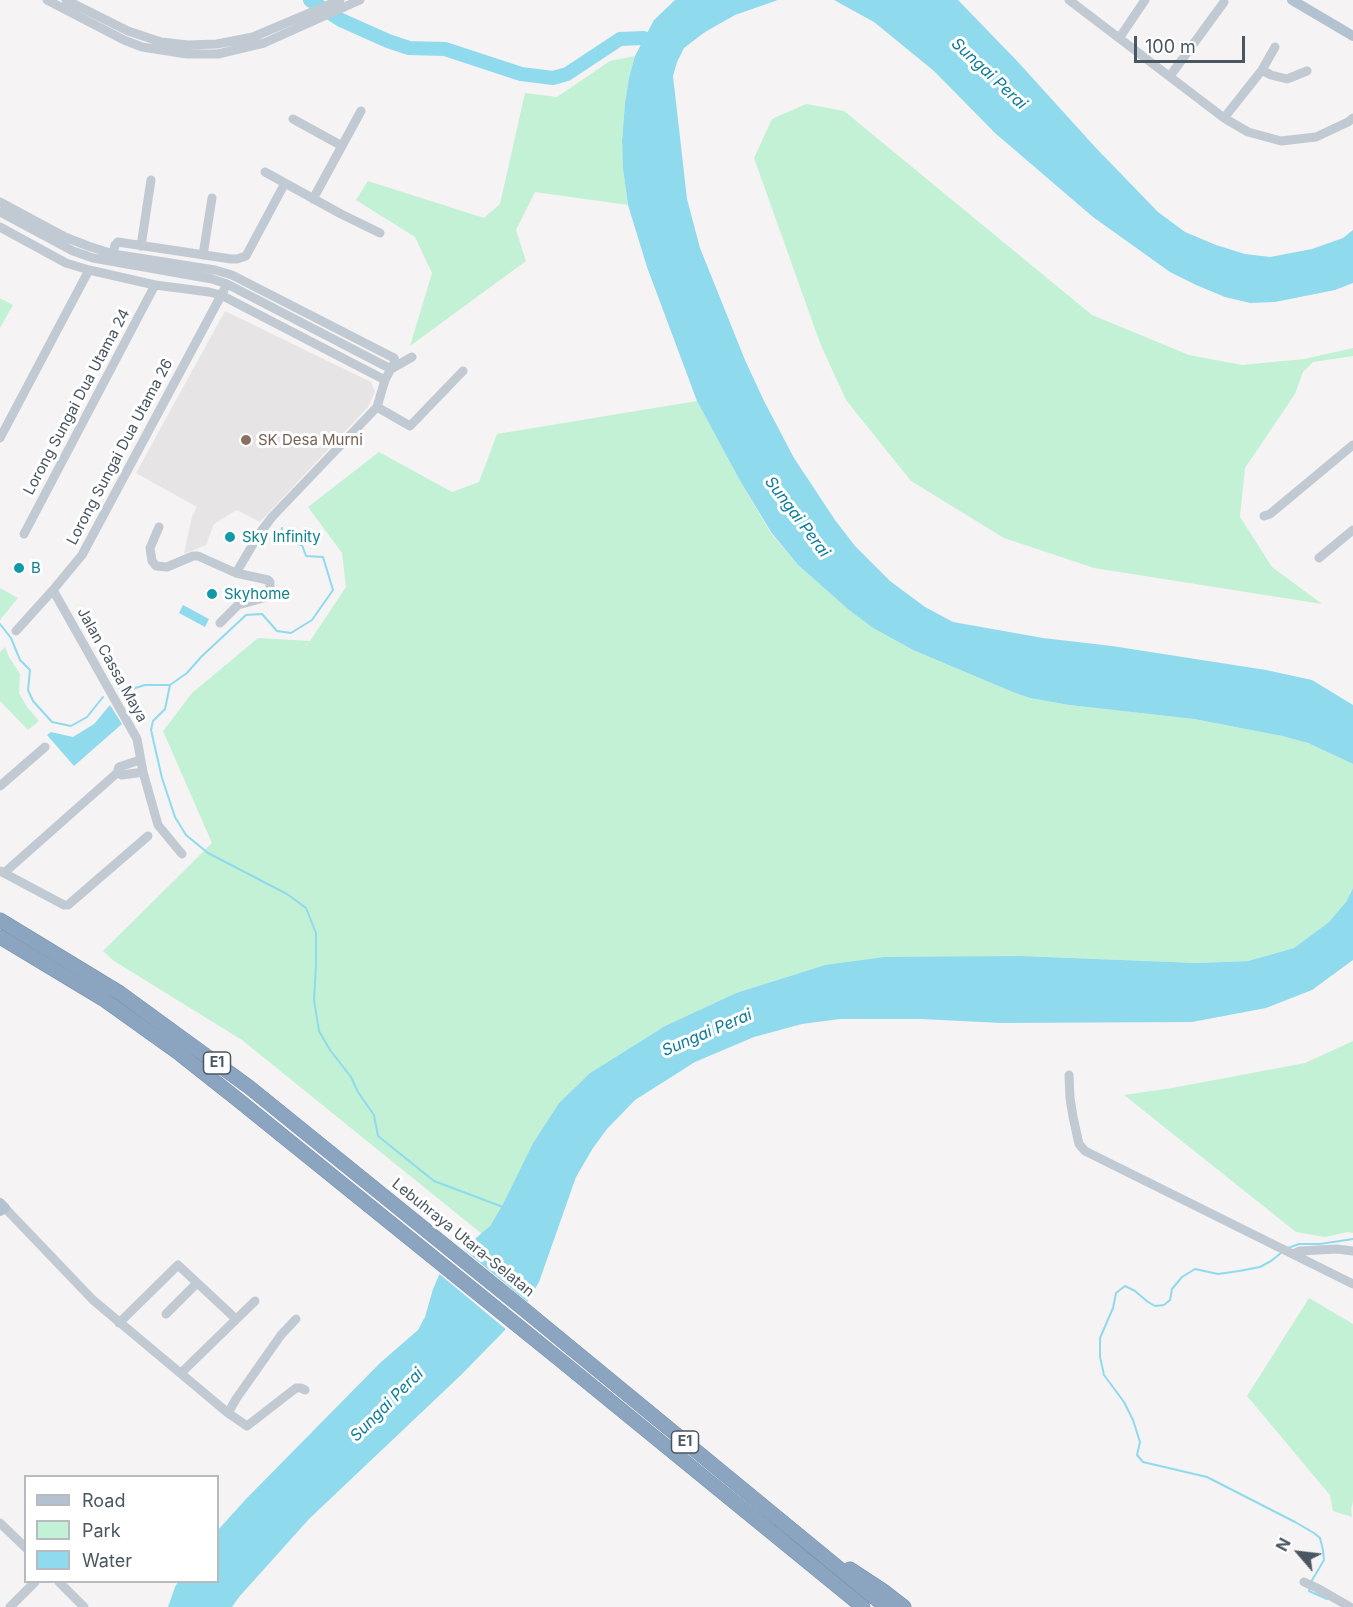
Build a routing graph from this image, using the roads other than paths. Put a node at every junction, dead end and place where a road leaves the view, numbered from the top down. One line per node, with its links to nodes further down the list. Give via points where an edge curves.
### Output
1 (47, 0): 10 (street, via 124,40 187,54 242,49 264,43)
2 (66, 0): 9 (street)
3 (340, 0): 10 (street)
4 (1069, 0): 12 (street)
5 (1145, 0): 12 (street)
6 (1292, 0): 11 (main road)
7 (357, 1): 10 (street)
8 (1224, 2): 16 (street)
9 (79, 3): 10 (street, via 128,32 188,45 237,41)
10 (295, 25)
11 (1353, 36)
12 (1120, 37): 16 (street)
13 (1275, 47): 14 (street)
14 (1262, 70): 15 (street, via 1287,79); 18 (street)
15 (1307, 71)
16 (1170, 76): 18 (street)
17 (361, 111): 21 (street)
18 (1224, 118): 19 (street, via 1248,132 1281,141 1316,137)
19 (1353, 118)
20 (293, 119): 21 (street)
21 (342, 147): 26 (street)
22 (265, 172): 24 (street)
23 (151, 180): 33 (street)
24 (285, 183): 26 (street); 35 (street, via 246,256 237,259)
25 (212, 198): 35 (street)
26 (313, 199): 31 (street)
27 (0, 202): 29 (street)
28 (0, 212): 29 (street)
29 (15, 215): 32 (street); 34 (street); 38 (street, via 73,251 93,258)
30 (0, 227): 32 (street)
31 (380, 233)
32 (13, 234): 36 (street, via 66,263)
33 (141, 246): 34 (street, via 118,242); 35 (street)
34 (113, 254): 37 (street)
35 (203, 255)
36 (89, 270): 39 (street); 46 (street)
37 (232, 274): 38 (street, Lorong Sungai Dua Utama 26); 42 (street, via 392,357 395,361)
38 (227, 284): 40 (street, Lorong Sungai Dua Utama 26); 42 (street)
39 (156, 285): 40 (street); 51 (street, Lorong Sungai Dua Utama 24)
40 (221, 295): 44 (street); 54 (street, Lorong Sungai Dua Utama 26, via 82,555)
41 (412, 357): 42 (street)
42 (391, 369): 44 (street)
43 (463, 371): 45 (street, via 410,426)
44 (385, 380): 45 (street)
45 (377, 407): 53 (street, via 272,516)
46 (0, 438)
47 (1353, 445): 48 (street)
48 (1264, 516)
49 (159, 527): 53 (street, via 150,548 156,566 167,567 198,556)
50 (1353, 530): 52 (street)
51 (24, 534)
52 (1319, 558)
53 (236, 573): 55 (street, via 268,580 270,593 263,599 238,605)
54 (53, 591): 56 (street, Lorong Sungai Dua Utama 26); 58 (street, Jalan Cassa Maya, via 137,738)
55 (220, 623)
56 (16, 631)
57 (45, 747): 61 (street)
58 (140, 760): 59 (street, Jalan Cassa Maya); 60 (street, via 119,767)
59 (143, 772): 60 (street); 63 (street, Jalan Cassa Maya, via 158,825)
60 (117, 773): 64 (street)
61 (0, 786)
62 (148, 836): 64 (street, via 68,905)
63 (182, 854)
64 (2, 872)
65 (0, 920): 82 (highway, Lebuhraya Utara–Selatan / E1, via 120,993 249,1087)
66 (0, 937): 89 (highway, E1, via 103,999 180,1054)
67 (1069, 1075): 69 (street, via 1073,1117 1079,1144 1085,1151)
68 (2, 1207): 77 (street)
69 (1287, 1251): 70 (street); 72 (street)
70 (1353, 1251)
71 (197, 1283): 74 (street); 75 (street); 77 (street, via 178,1265)
72 (1353, 1284)
73 (255, 1300): 75 (street)
74 (166, 1314)
75 (236, 1319): 78 (street)
76 (296, 1319): 80 (street)
77 (119, 1323): 78 (street)
78 (181, 1373): 80 (street)
79 (305, 1390): 80 (street, via 296,1388 247,1426)
80 (228, 1413)
81 (0, 1522): 83 (street)
82 (800, 1538): 90 (highway, Lebuhraya Utara–Selatan / E1); 91 (highway)
83 (24, 1546)
84 (33, 1583): 87 (street)
85 (61, 1583): 88 (street)
86 (1308, 1584): 92 (street)
87 (10, 1607)
88 (84, 1607)
89 (863, 1607)
90 (886, 1607)
91 (904, 1607)
92 (1350, 1607)

